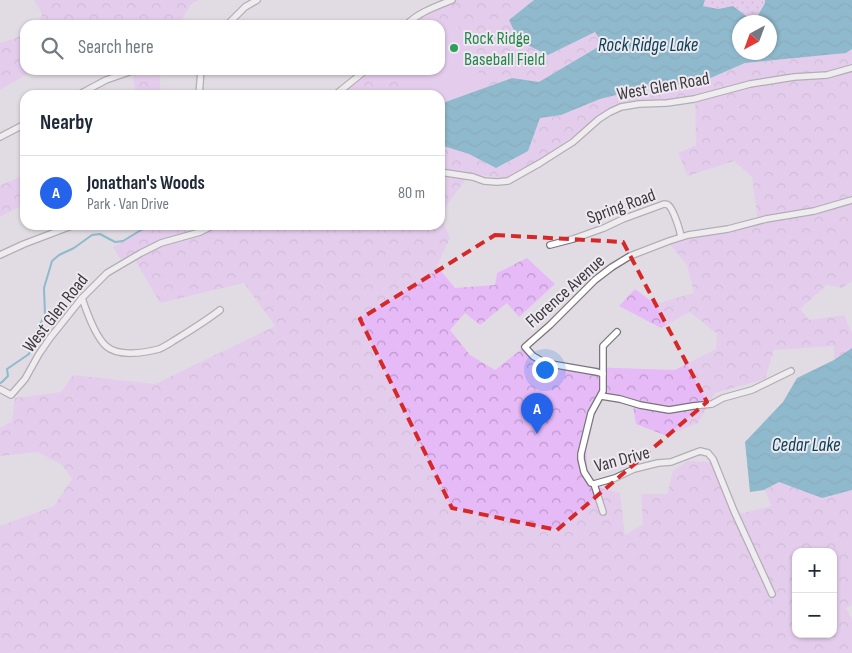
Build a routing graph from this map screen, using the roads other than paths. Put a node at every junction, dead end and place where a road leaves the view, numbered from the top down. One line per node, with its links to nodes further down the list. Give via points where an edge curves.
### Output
1 (257, 0): 3 (street)
2 (452, 0): 4 (street)
3 (232, 20)
4 (412, 20)
5 (852, 68): 14 (street, West Glen Road, via 827,76 750,84 694,99 621,106 540,164 508,181 484,181 473,176)
6 (120, 75): 9 (street)
7 (201, 75): 10 (street)
8 (360, 75): 11 (street)
9 (87, 90)
10 (200, 90)
11 (341, 90)
12 (20, 127): 13 (street)
13 (0, 137)
14 (445, 173)
15 (852, 200): 18 (street, Florence Avenue, via 814,211)
16 (61, 230): 20 (street)
17 (204, 230): 21 (street, West Glen Road, via 161,243 141,253 107,273)
18 (682, 237): 19 (street, Spring Road, via 670,207 664,204); 25 (street, Florence Avenue, via 630,256 612,267 525,347 545,363)
19 (550, 245)
20 (0, 255)
21 (82, 298): 22 (street, via 102,341 119,353 160,349); 26 (street, West Glen Road, via 50,338 12,395)
22 (220, 310)
23 (617, 332): 25 (street, Van Drive, via 603,346)
24 (791, 371): 27 (street, via 712,404 669,410)
25 (603, 374): 27 (street, Van Drive)
26 (0, 389)
27 (601, 396): 28 (street, Van Drive, via 591,413 581,454 584,472)
28 (594, 484): 29 (street); 30 (street, Van Drive, via 634,469 671,462 703,451 708,453)
29 (603, 512)
30 (772, 594)

